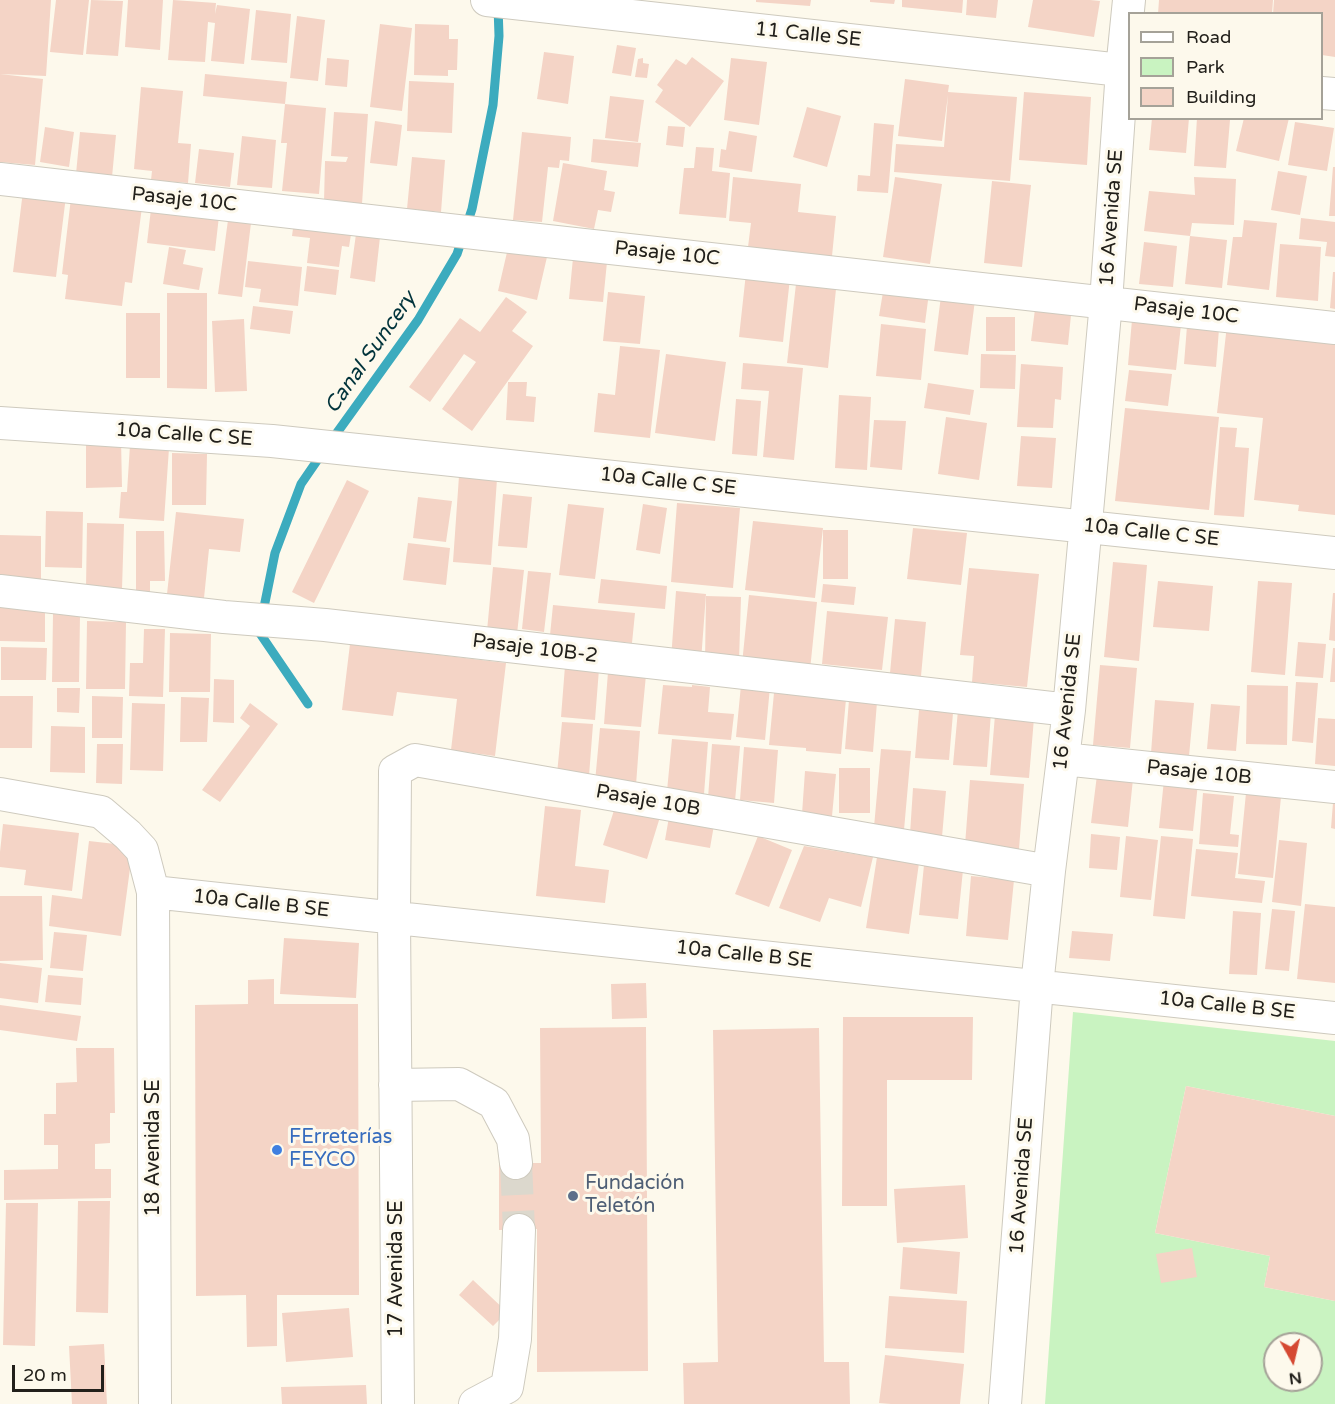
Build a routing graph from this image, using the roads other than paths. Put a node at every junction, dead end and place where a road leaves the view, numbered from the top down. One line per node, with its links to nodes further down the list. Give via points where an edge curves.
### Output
1 (487, 0): 3 (street, 11 Calle SE)
2 (1128, 24): 3 (street, 16 Avenida SE)
3 (1126, 71): 5 (street, 16 Avenida SE)
4 (0, 179): 5 (street, Pasaje 10C)
5 (1106, 302): 6 (street, Pasaje 10C); 8 (street, 16 Avenida SE)
6 (1335, 328)
7 (0, 423): 8 (street, 10a Calle C SE, via 272,441)
8 (1086, 527): 9 (street, 10a Calle C SE); 11 (street, 16 Avenida SE)
9 (1335, 553)
10 (0, 591): 11 (street, Pasaje 10B-2)
11 (1069, 710): 12 (street, 16 Avenida SE)
12 (1063, 759): 13 (street, Pasaje 10B); 15 (street, 16 Avenida SE)
13 (1335, 787)
14 (0, 794): 16 (street, 18 Avenida SE, via 101,812 142,850)
15 (1049, 871): 17 (street, Pasaje 10B, via 415,760 395,771); 18 (street, 16 Avenida SE)
16 (153, 892): 17 (street, 10a Calle B SE); 23 (street, 18 Avenida SE)
17 (394, 918): 18 (street, 10a Calle B SE); 20 (street, 17 Avenida SE)
18 (1037, 986): 19 (street, 10a Calle B SE); 26 (street, 16 Avenida SE)
19 (1335, 1018)
20 (395, 1084): 21 (street, via 459,1084 495,1103 513,1139); 24 (street, 17 Avenida SE)
21 (516, 1163)
22 (519, 1230): 25 (street, via 515,1339 507,1387)
23 (155, 1404)
24 (398, 1404)
25 (475, 1404)
26 (1005, 1404)

